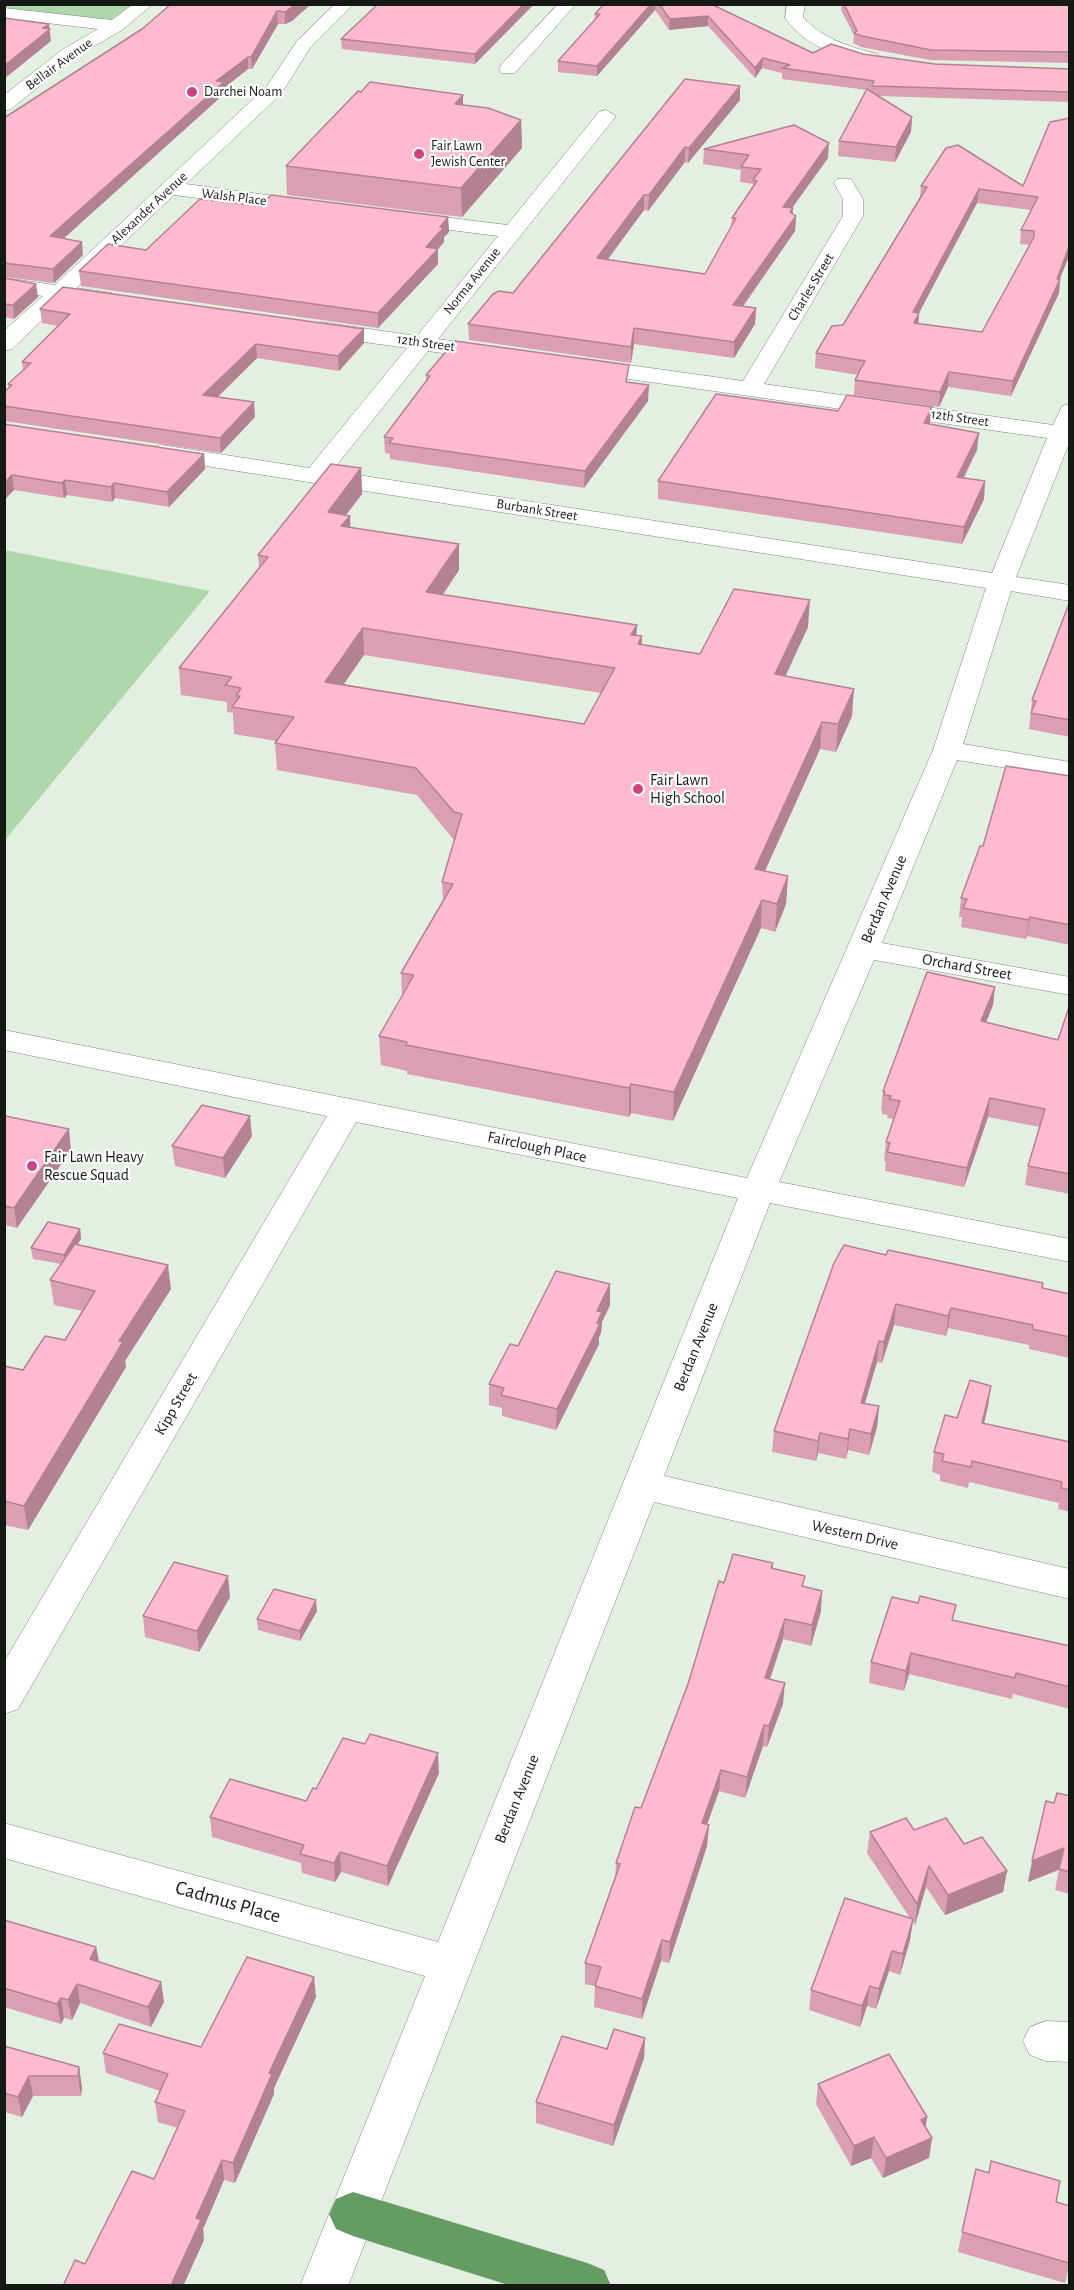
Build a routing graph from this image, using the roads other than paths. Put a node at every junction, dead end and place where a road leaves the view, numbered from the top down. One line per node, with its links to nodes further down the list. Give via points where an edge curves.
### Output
1 (145, 4): 6 (street, Bellair Avenue)
2 (346, 4): 12 (street, Alexander Avenue, via 303,45 274,90)
3 (567, 4): 8 (street)
4 (796, 4): 7 (street, via 794,18 811,36 846,51)
5 (4, 13): 6 (street)
6 (116, 26): 9 (street, Bellair Avenue, via 68,54)
7 (890, 61)
8 (508, 69)
9 (4, 105)
10 (606, 116): 15 (street, Norma Avenue)
11 (844, 183): 24 (street, Charles Street, via 856,204 853,216)
12 (170, 188): 13 (street, Walsh Place); 17 (street, Alexander Avenue)
13 (326, 208)
14 (382, 216): 15 (street)
15 (512, 232): 20 (street, Norma Avenue)
16 (4, 284): 17 (street)
17 (60, 292): 18 (street); 21 (street, Alexander Avenue)
18 (119, 300)
19 (297, 325): 20 (street, 12th Street)
20 (422, 343): 22 (street, 12th Street); 27 (street, Norma Avenue)
21 (4, 344)
22 (516, 356)
23 (562, 363): 24 (street, 12th Street)
24 (750, 389): 25 (street, 12th Street)
25 (1064, 432): 28 (street, Berdan Avenue)
26 (134, 448): 27 (street, Burbank Street)
27 (316, 474): 28 (street, Burbank Street)
28 (1001, 582): 29 (street, Burbank Street); 30 (street, Berdan Avenue)
29 (1070, 592)
30 (947, 750): 31 (street); 32 (street, Berdan Avenue)
31 (1070, 770)
32 (864, 949): 33 (street, Orchard Street); 36 (street, Berdan Avenue)
33 (1070, 986)
34 (4, 1040): 35 (street, Fairclough Place)
35 (348, 1108): 36 (street, Fairclough Place); 40 (street, Kipp Street)
36 (758, 1191): 37 (street, Fairclough Place); 38 (street, Berdan Avenue)
37 (1070, 1251)
38 (641, 1485): 39 (street, Western Drive); 42 (street, Berdan Avenue)
39 (1070, 1584)
40 (4, 1698)
41 (4, 1840): 42 (street, Cadmus Place)
42 (452, 1965): 43 (street, Berdan Avenue)
43 (353, 2214): 44 (highway); 45 (street, Berdan Avenue)
44 (502, 2260): 46 (highway); 47 (highway)
45 (324, 2286)
46 (561, 2286)
47 (587, 2286)

